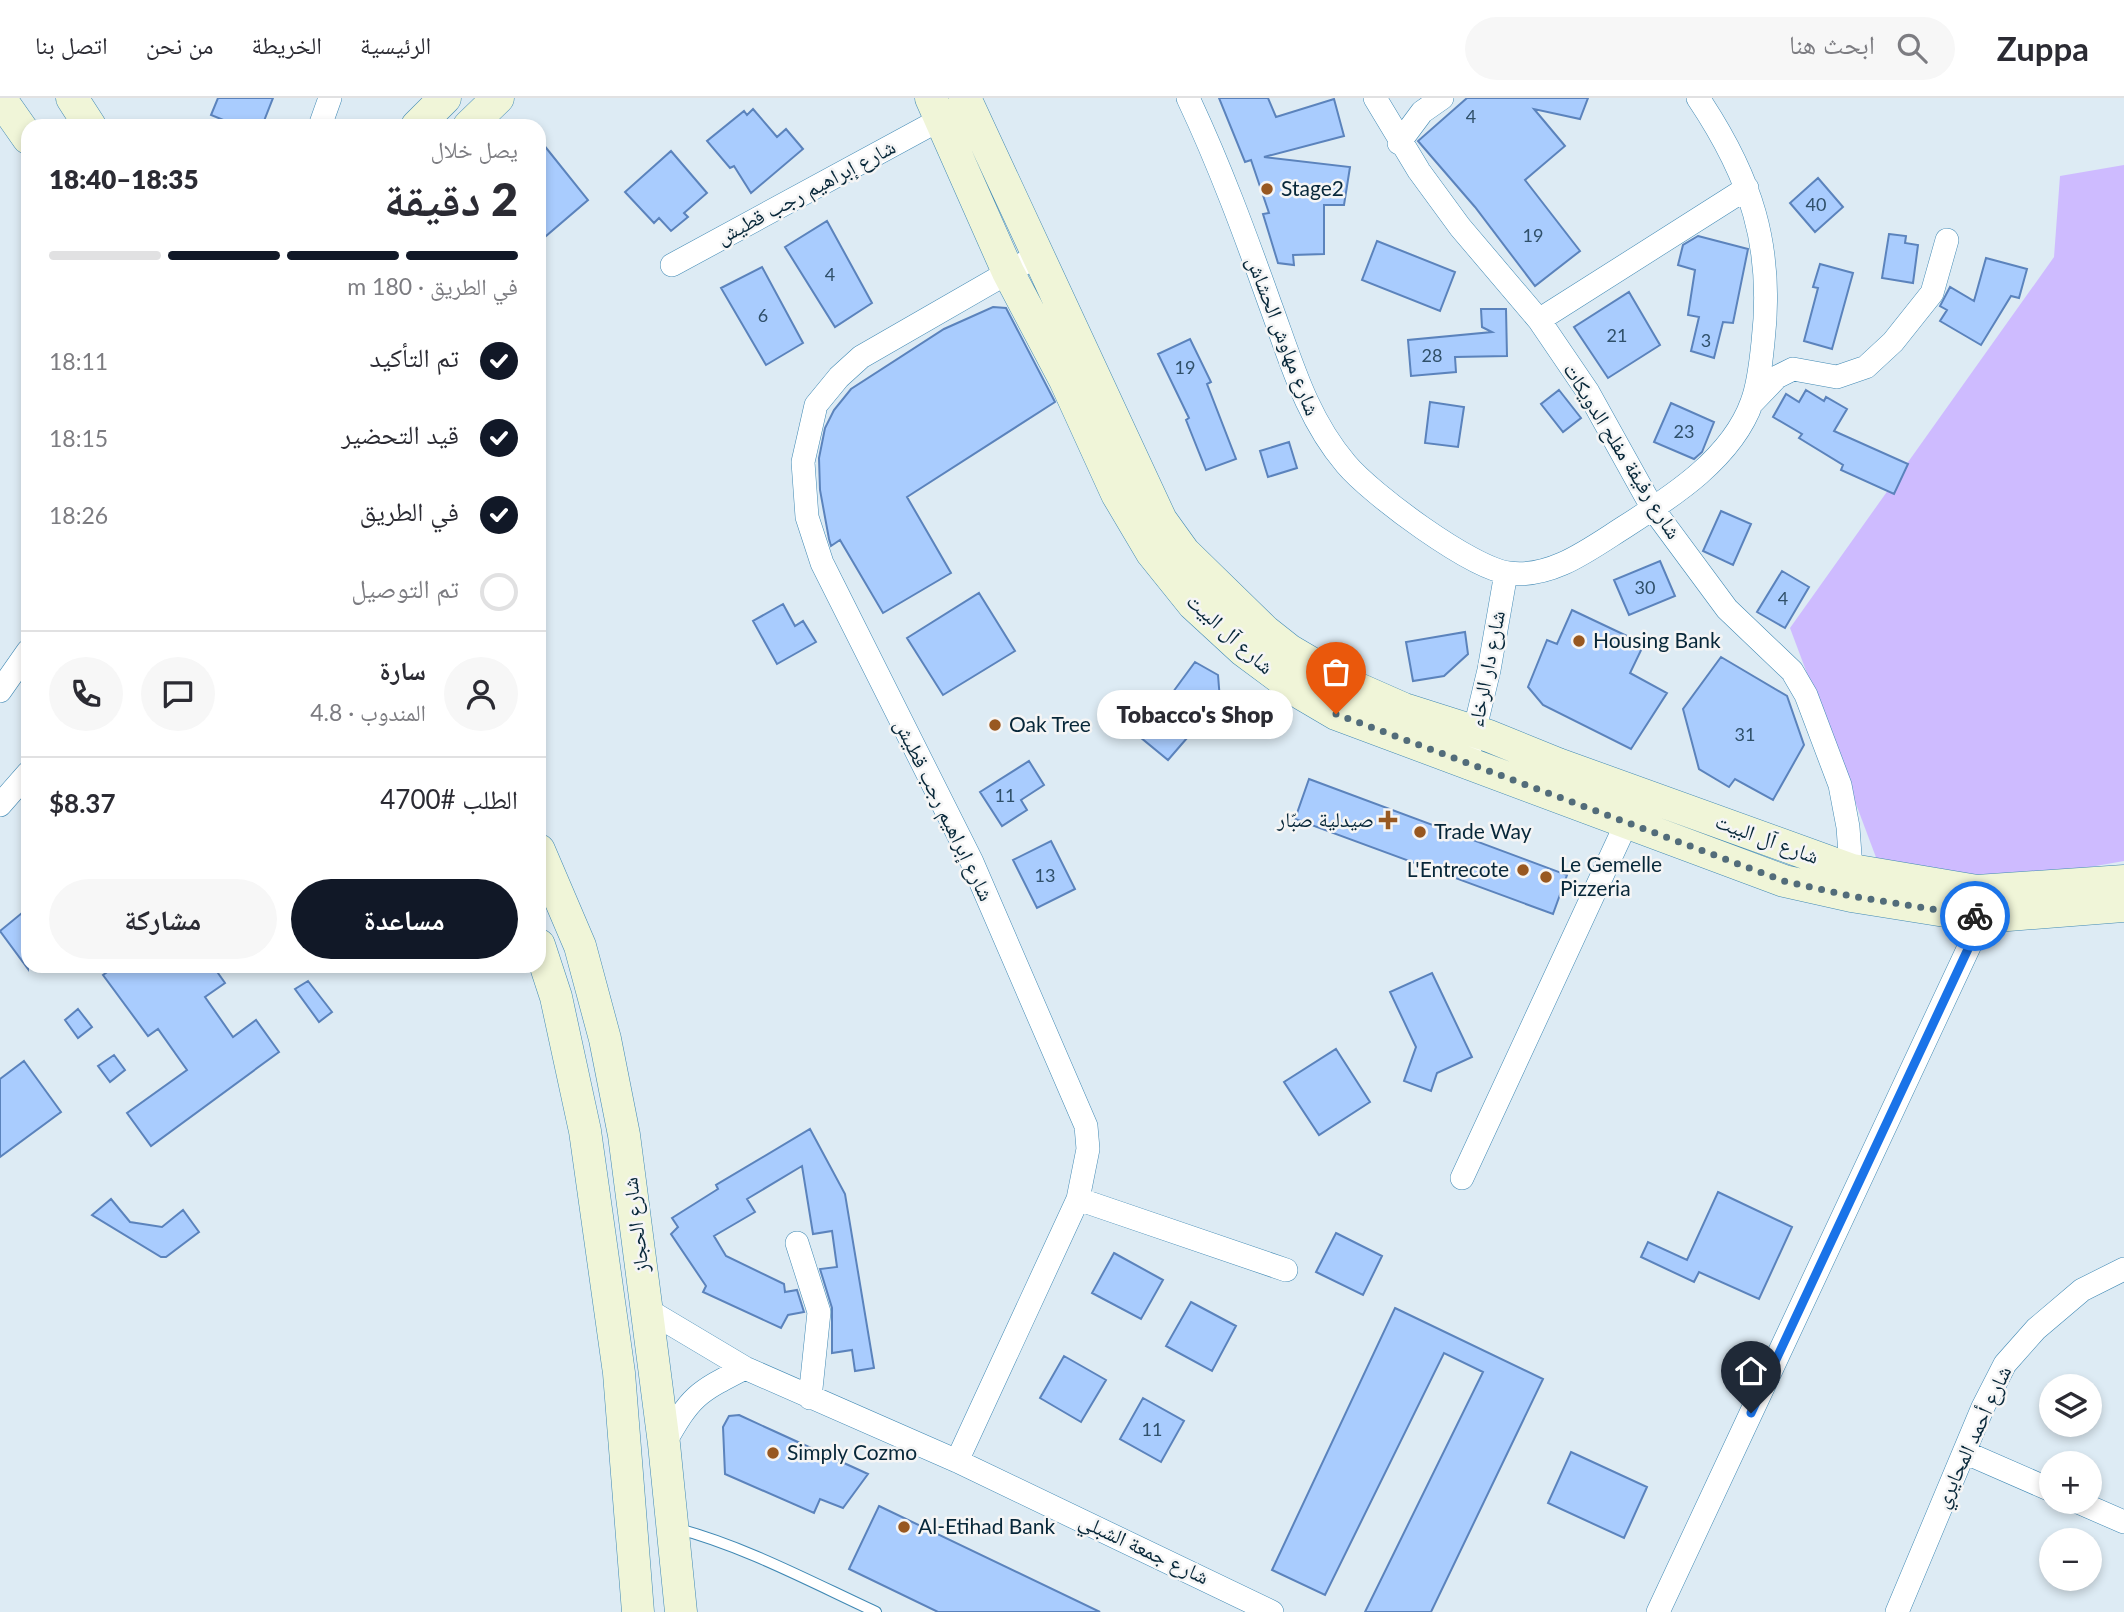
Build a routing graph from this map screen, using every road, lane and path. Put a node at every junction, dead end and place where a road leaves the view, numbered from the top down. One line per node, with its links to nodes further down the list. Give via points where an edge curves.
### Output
1 (0, 98): 14 (street)
2 (72, 98): 11 (street)
3 (330, 98): 12 (street)
4 (445, 98): 13 (street)
5 (965, 98): 18 (street, شارع آل البيت)
6 (1188, 98): 24 (street, شارع مهاوش الحشاش, via 1228,186 1294,373 1328,442 1349,468 1404,515)
7 (1375, 98): 15 (street, شارع رفيفة مفلح الدويكات)
8 (1442, 98): 15 (street, via 1422,112)
9 (1698, 98): 16 (street, شارع مهاوش الحشاش, via 1728,145)
10 (936, 109): 19 (street, شارع إبراهيم رجب قطيش); 20 (street, شارع آل البيت)
11 (86, 119)
12 (322, 119)
13 (424, 119)
14 (21, 128)
15 (1399, 143): 21 (street, شارع رفيفة مفلح الدويكات, via 1460,227)
16 (1747, 188): 21 (street); 22 (street, شارع مهاوش الحشاش, via 1760,225 1765,261 1766,314)
17 (1947, 240): 22 (street, via 1932,293 1893,342 1866,367 1837,377 1793,369 1777,377)
18 (1040, 254): 20 (street, شارع إبراهيم رجب قطيش); 27 (street, شارع آل البيت, via 1161,520 1184,552 1289,650 1392,704)
19 (672, 265)
20 (1008, 272): 28 (street, شارع آل البيت, via 1065,380 1117,494 1152,553 1193,604 1244,651 1313,701); 39 (street, شارع إبراهيم رجب قطيش, via 862,357 816,405 803,462 807,517 822,563 972,862 1086,1126 1088,1149)
21 (1539, 320): 23 (street, شارع رفيفة مفلح الدويكات, via 1588,392)
22 (1752, 404): 23 (street, شارع مهاوش الحشاش, via 1716,455)
23 (1653, 509): 24 (street, شارع مهاوش الحشاش, via 1539,574); 34 (street, شارع رفيفة مفلح الدويكات, via 1727,609 1792,671 1806,695 1840,785)
24 (1506, 573): 27 (street, شارع دار الرخاء)
25 (21, 661): 26 (street)
26 (0, 691)
27 (1476, 732): 28 (street, شارع دار الرخاء); 34 (street, شارع آل البيت)
28 (1465, 764): 31 (street, شارع آل البيت)
29 (21, 781): 30 (street)
30 (0, 806)
31 (1626, 824): 34 (street, شارع آل البيت, via 1784,881); 38 (street)
32 (546, 866): 43 (street, شارع الحجاز, via 580,946 605,1039 624,1135)
33 (2124, 881): 34 (street, شارع آل البيت, via 1977,891)
34 (1852, 883): 36 (street, شارع آل البيت)
35 (2124, 906): 36 (street, شارع آل البيت)
36 (1983, 917): 57 (street)
37 (546, 966): 53 (street, شارع الحجاز, via 585,1131 620,1373)
38 (1462, 1178)
39 (1079, 1199): 42 (street); 48 (street, شارع إبراهيم رجب قطيش)
40 (797, 1243): 45 (street, via 819,1312)
41 (2124, 1269): 47 (street, شارع أحمد المحايري, via 2082,1290 2021,1344 1994,1381)
42 (1286, 1270)
43 (646, 1310): 44 (street, شارع جمعة الشبلي); 46 (street, شارع الحجاز)
44 (745, 1367): 45 (street, شارع جمعة الشبلي); 46 (street, via 687,1405)
45 (810, 1398): 48 (street, شارع جمعة الشبلي)
46 (664, 1444): 52 (street, شارع الحجاز)
47 (1964, 1452): 49 (street); 58 (street, شارع أحمد المحايري)
48 (957, 1461): 56 (street, شارع جمعة الشبلي)
49 (2039, 1485)
50 (2102, 1512): 51 (street)
51 (2124, 1522)
52 (672, 1528): 54 (street, شارع الحجاز); 55 (lane, via 699,1534)
53 (638, 1612)
54 (681, 1612)
55 (876, 1612)
56 (1272, 1612)
57 (1658, 1612)
58 (1897, 1612)

